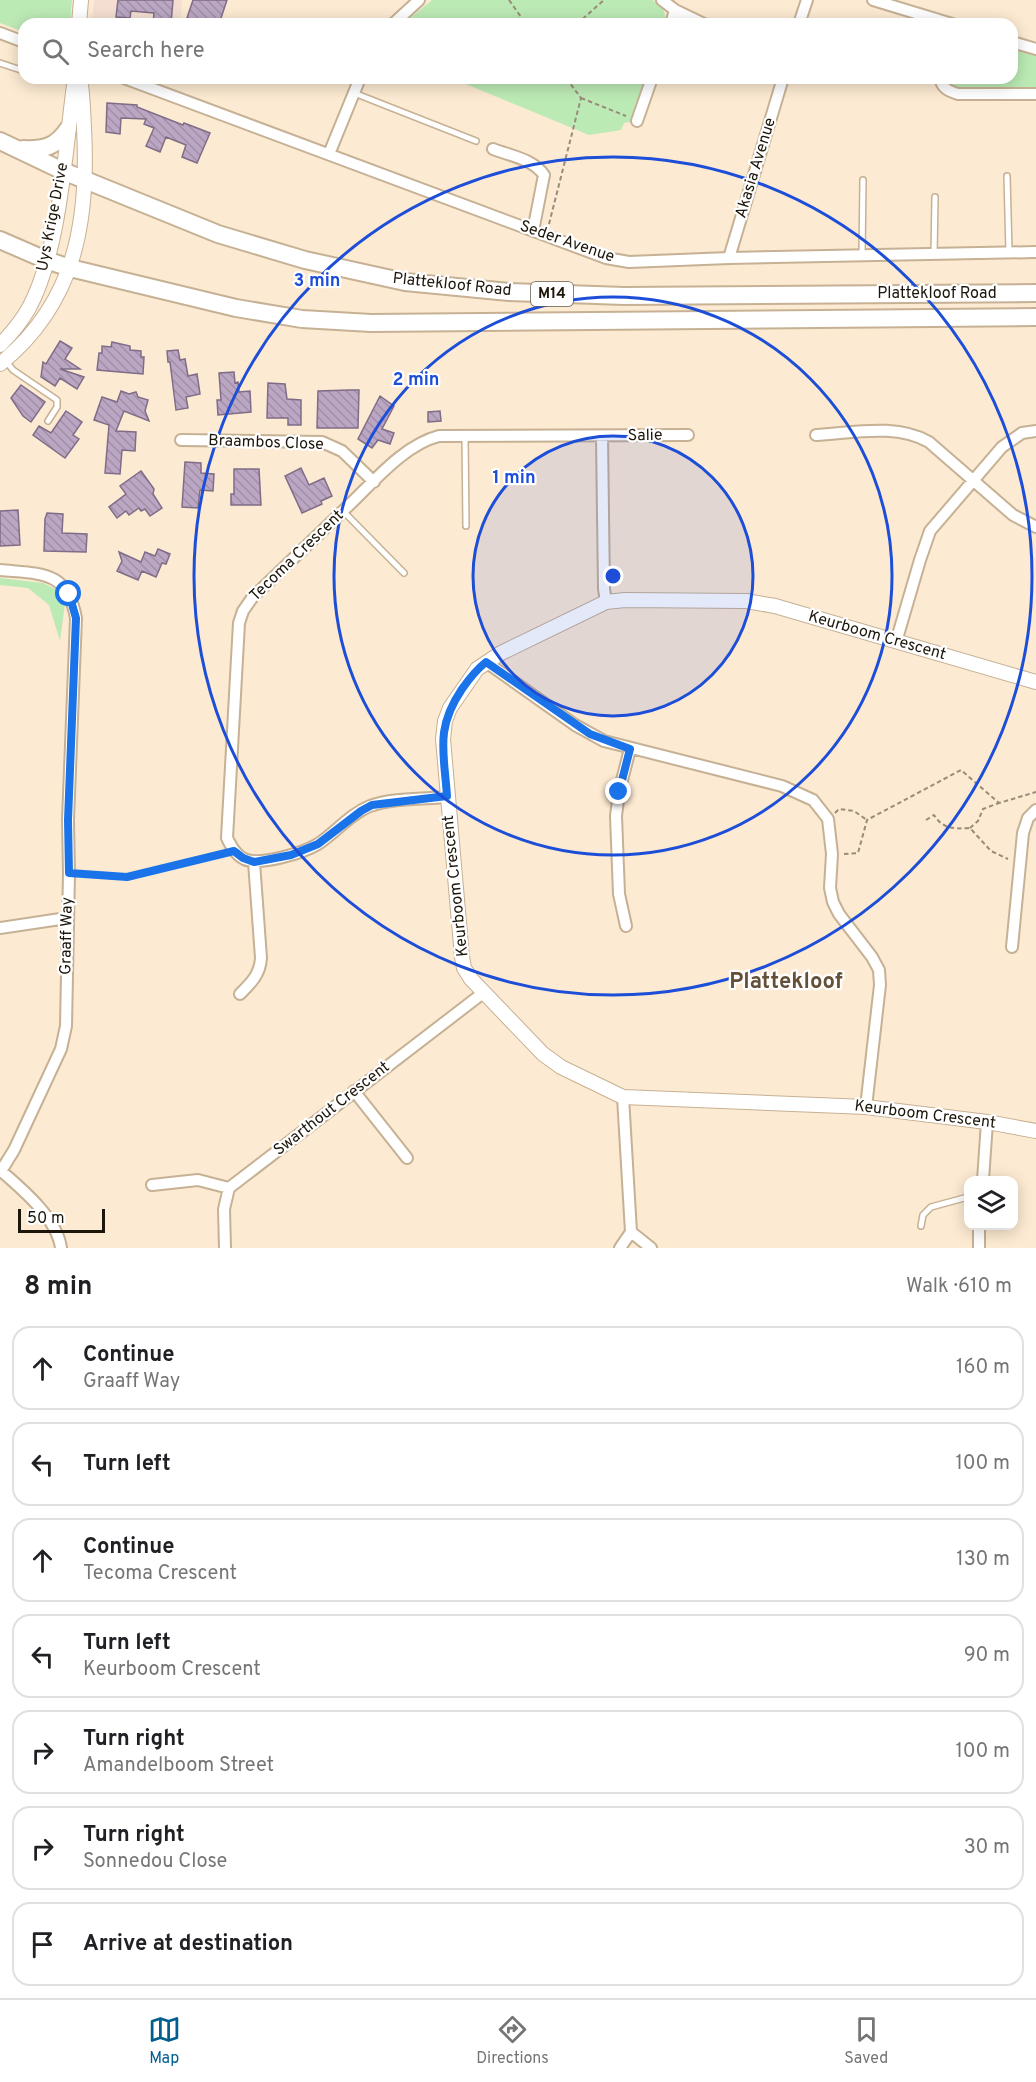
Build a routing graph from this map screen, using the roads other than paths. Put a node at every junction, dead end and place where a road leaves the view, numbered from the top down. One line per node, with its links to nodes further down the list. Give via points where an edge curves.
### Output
1 (81, 0): 7 (street)
2 (420, 0): 8 (street)
3 (662, 0): 6 (street)
4 (807, 0): 11 (street)
5 (873, 0): 12 (street)
6 (675, 10): 9 (street); 10 (street)
7 (80, 18)
8 (400, 18)
9 (673, 18)
10 (692, 18)
11 (801, 18)
12 (932, 18)
13 (0, 33): 14 (street)
14 (18, 40)
15 (1018, 44): 16 (street)
16 (1036, 49)
17 (0, 63): 18 (lane)
18 (18, 70)
19 (74, 84): 29 (street, Uys Krige Drive)
20 (80, 84): 37 (street, Uys Krige Drive)
21 (140, 84): 34 (street, Seder Avenue)
22 (358, 84): 26 (street)
23 (650, 84): 28 (street)
24 (781, 84): 46 (street, Akasia Avenue)
25 (941, 84): 27 (street, via 958,94)
26 (354, 93): 31 (lane); 34 (street)
27 (1036, 94)
28 (637, 121)
29 (68, 129): 32 (main road, via 50,148); 35 (street, Uys Krige Drive)
30 (0, 141): 32 (main road, Plattekloof Road / M14)
31 (476, 141)
32 (16, 148): 35 (main road, Plattekloof Road / M14)
33 (493, 149): 40 (street, via 531,163 544,175)
34 (329, 154): 40 (street, Seder Avenue)
35 (63, 171): 37 (main road, Plattekloof Road / M14); 47 (street, Uys Krige Drive)
36 (1007, 176): 42 (lane)
37 (85, 180): 48 (street, Uys Krige Drive, via 81,219); 49 (main road, Plattekloof Road / M14, via 218,234 305,260 405,282 509,292 624,296)
38 (863, 180): 45 (lane)
39 (935, 197): 44 (lane)
40 (533, 231): 46 (street, Seder Avenue, via 606,258 629,262)
41 (0, 240): 47 (main road, Plattekloof Road / M14)
42 (1009, 252): 43 (street, Seder Avenue); 44 (street, Seder Avenue)
43 (1036, 252)
44 (934, 255): 45 (street, Seder Avenue)
45 (862, 256): 46 (street, Seder Avenue)
46 (729, 258)
47 (46, 260): 48 (main road, Plattekloof Road / M14); 51 (street, Uys Krige Drive, via 28,310)
48 (69, 268): 50 (main road, Plattekloof Road / M14, via 236,308 302,319 371,323); 52 (street, Uys Krige Drive, via 62,289 45,315)
49 (1036, 293)
50 (1036, 317)
51 (0, 345)
52 (4, 360): 53 (lane, via 57,400)
53 (48, 420)
54 (1036, 430): 60 (street, via 1012,439)
55 (688, 435): 58 (street, Salie)
56 (816, 435): 60 (street, via 900,430 915,434)
57 (465, 436): 58 (street, Tecoma Crescent); 61 (street, Tecoma Crescent, via 424,440); 63 (lane)
58 (602, 436): 67 (street)
59 (181, 440): 61 (street, Braambos Close, via 322,442 342,451)
60 (973, 480): 64 (street, via 1013,515); 68 (street, via 930,531)
61 (374, 482): 62 (street, Tecoma Crescent)
62 (344, 511): 66 (lane); 74 (street, Tecoma Crescent, via 252,598 238,623 227,838 234,851)
63 (466, 526)
64 (1036, 527)
65 (0, 570): 75 (street, Graaff Way, via 48,576 62,585 73,602 76,618)
66 (404, 573)
67 (606, 602): 68 (street, Keurboom Crescent, via 746,601); 69 (street, Keurboom Crescent)
68 (896, 642): 70 (street, Keurboom Crescent)
69 (486, 662): 71 (street, via 582,730); 72 (street, Keurboom Crescent, via 467,681 445,721)
70 (1036, 682)
71 (630, 749): 76 (street, via 616,816 619,894); 83 (street, via 782,786 813,800 828,819 833,902 879,970)
72 (447, 796): 74 (street, via 372,805 318,844 291,855); 79 (street, Keurboom Crescent, via 464,968)
73 (1036, 810): 78 (street, via 1028,818 1023,833)
74 (254, 862): 80 (street, via 260,969)
75 (67, 918): 77 (street); 87 (street, Graaff Way, via 66,1026 61,1049)
76 (626, 926)
77 (0, 928)
78 (1012, 947)
79 (483, 993): 81 (street, Swarthout Crescent); 82 (street, Keurboom Crescent, via 543,1053)
80 (240, 994)
81 (354, 1091): 86 (street); 90 (street, Swarthout Crescent)
82 (623, 1097): 83 (street, Keurboom Crescent); 94 (street)
83 (866, 1107): 84 (street, Keurboom Crescent)
84 (987, 1122): 85 (street, Keurboom Crescent); 88 (street)
85 (1036, 1131)
86 (407, 1158)
87 (1, 1171): 95 (street, Graaff Way, via 51,1221)
88 (983, 1176)
89 (152, 1185): 90 (street, via 198,1180)
90 (229, 1188): 96 (street, via 224,1209)
91 (964, 1198): 92 (lane, via 931,1207 923,1215)
92 (921, 1226)
93 (980, 1230): 99 (street)
94 (631, 1232): 97 (street); 98 (street)
95 (61, 1248)
96 (225, 1248)
97 (620, 1248)
98 (651, 1248)
99 (979, 1248)

